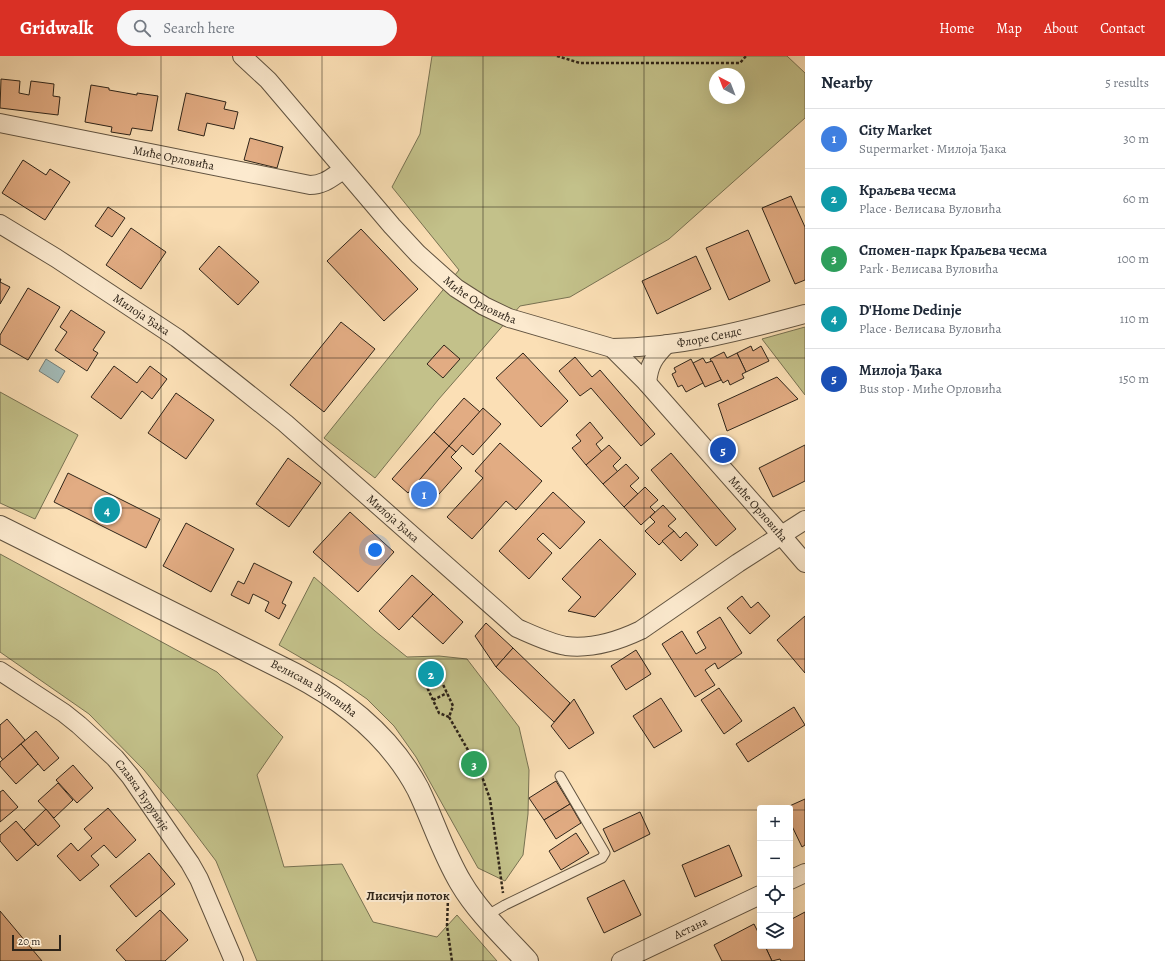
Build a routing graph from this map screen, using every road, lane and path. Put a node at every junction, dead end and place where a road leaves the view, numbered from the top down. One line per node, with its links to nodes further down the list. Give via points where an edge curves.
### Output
1 (242, 56): 5 (street, Миће Орловића, via 268,80)
2 (557, 56): 3 (path, via 580,63 740,63)
3 (746, 56)
4 (0, 123): 5 (street, Миће Орловића, via 310,184 325,182)
5 (343, 170): 9 (street, Миће Орловића, via 418,254 444,279 473,300 509,318)
6 (0, 224): 13 (street, Милоја Ђака, via 56,258 183,343 285,423 517,628 544,640 566,646 580,646 606,643 629,636)
7 (805, 314): 8 (street, Флоре Сендс, via 729,333)
8 (667, 344): 9 (street, Флоре Сендс); 10 (street, via 652,361)
9 (612, 348): 10 (street, Миће Орловића)
10 (647, 383): 13 (street, Миће Орловића)
11 (805, 520): 13 (street, Милоја Ђака)
12 (0, 527): 25 (street, Велисава Вуловића, via 317,686 352,710 407,771 423,800 454,871)
13 (781, 535): 14 (street, Миће Орловића)
14 (805, 563)
15 (0, 671): 26 (street, Славка Ћурувије, via 79,725 110,753 130,776 182,850 199,879)
16 (447, 693): 17 (path); 17 (path, via 440,678 426,685); 18 (path, via 453,706)
17 (433, 700): 18 (path, via 439,713)
18 (449, 717): 24 (path, via 480,771 490,799)
19 (560, 776): 24 (lane, via 605,854 602,858)
20 (805, 873): 21 (street)
21 (793, 879)
22 (450, 892): 27 (path, via 447,926)
23 (757, 896): 29 (street, Астана)
24 (505, 905): 25 (lane)
25 (486, 916): 28 (street, Велисава Вуловића)
26 (234, 961)
27 (452, 961)
28 (528, 961)
29 (621, 961)

